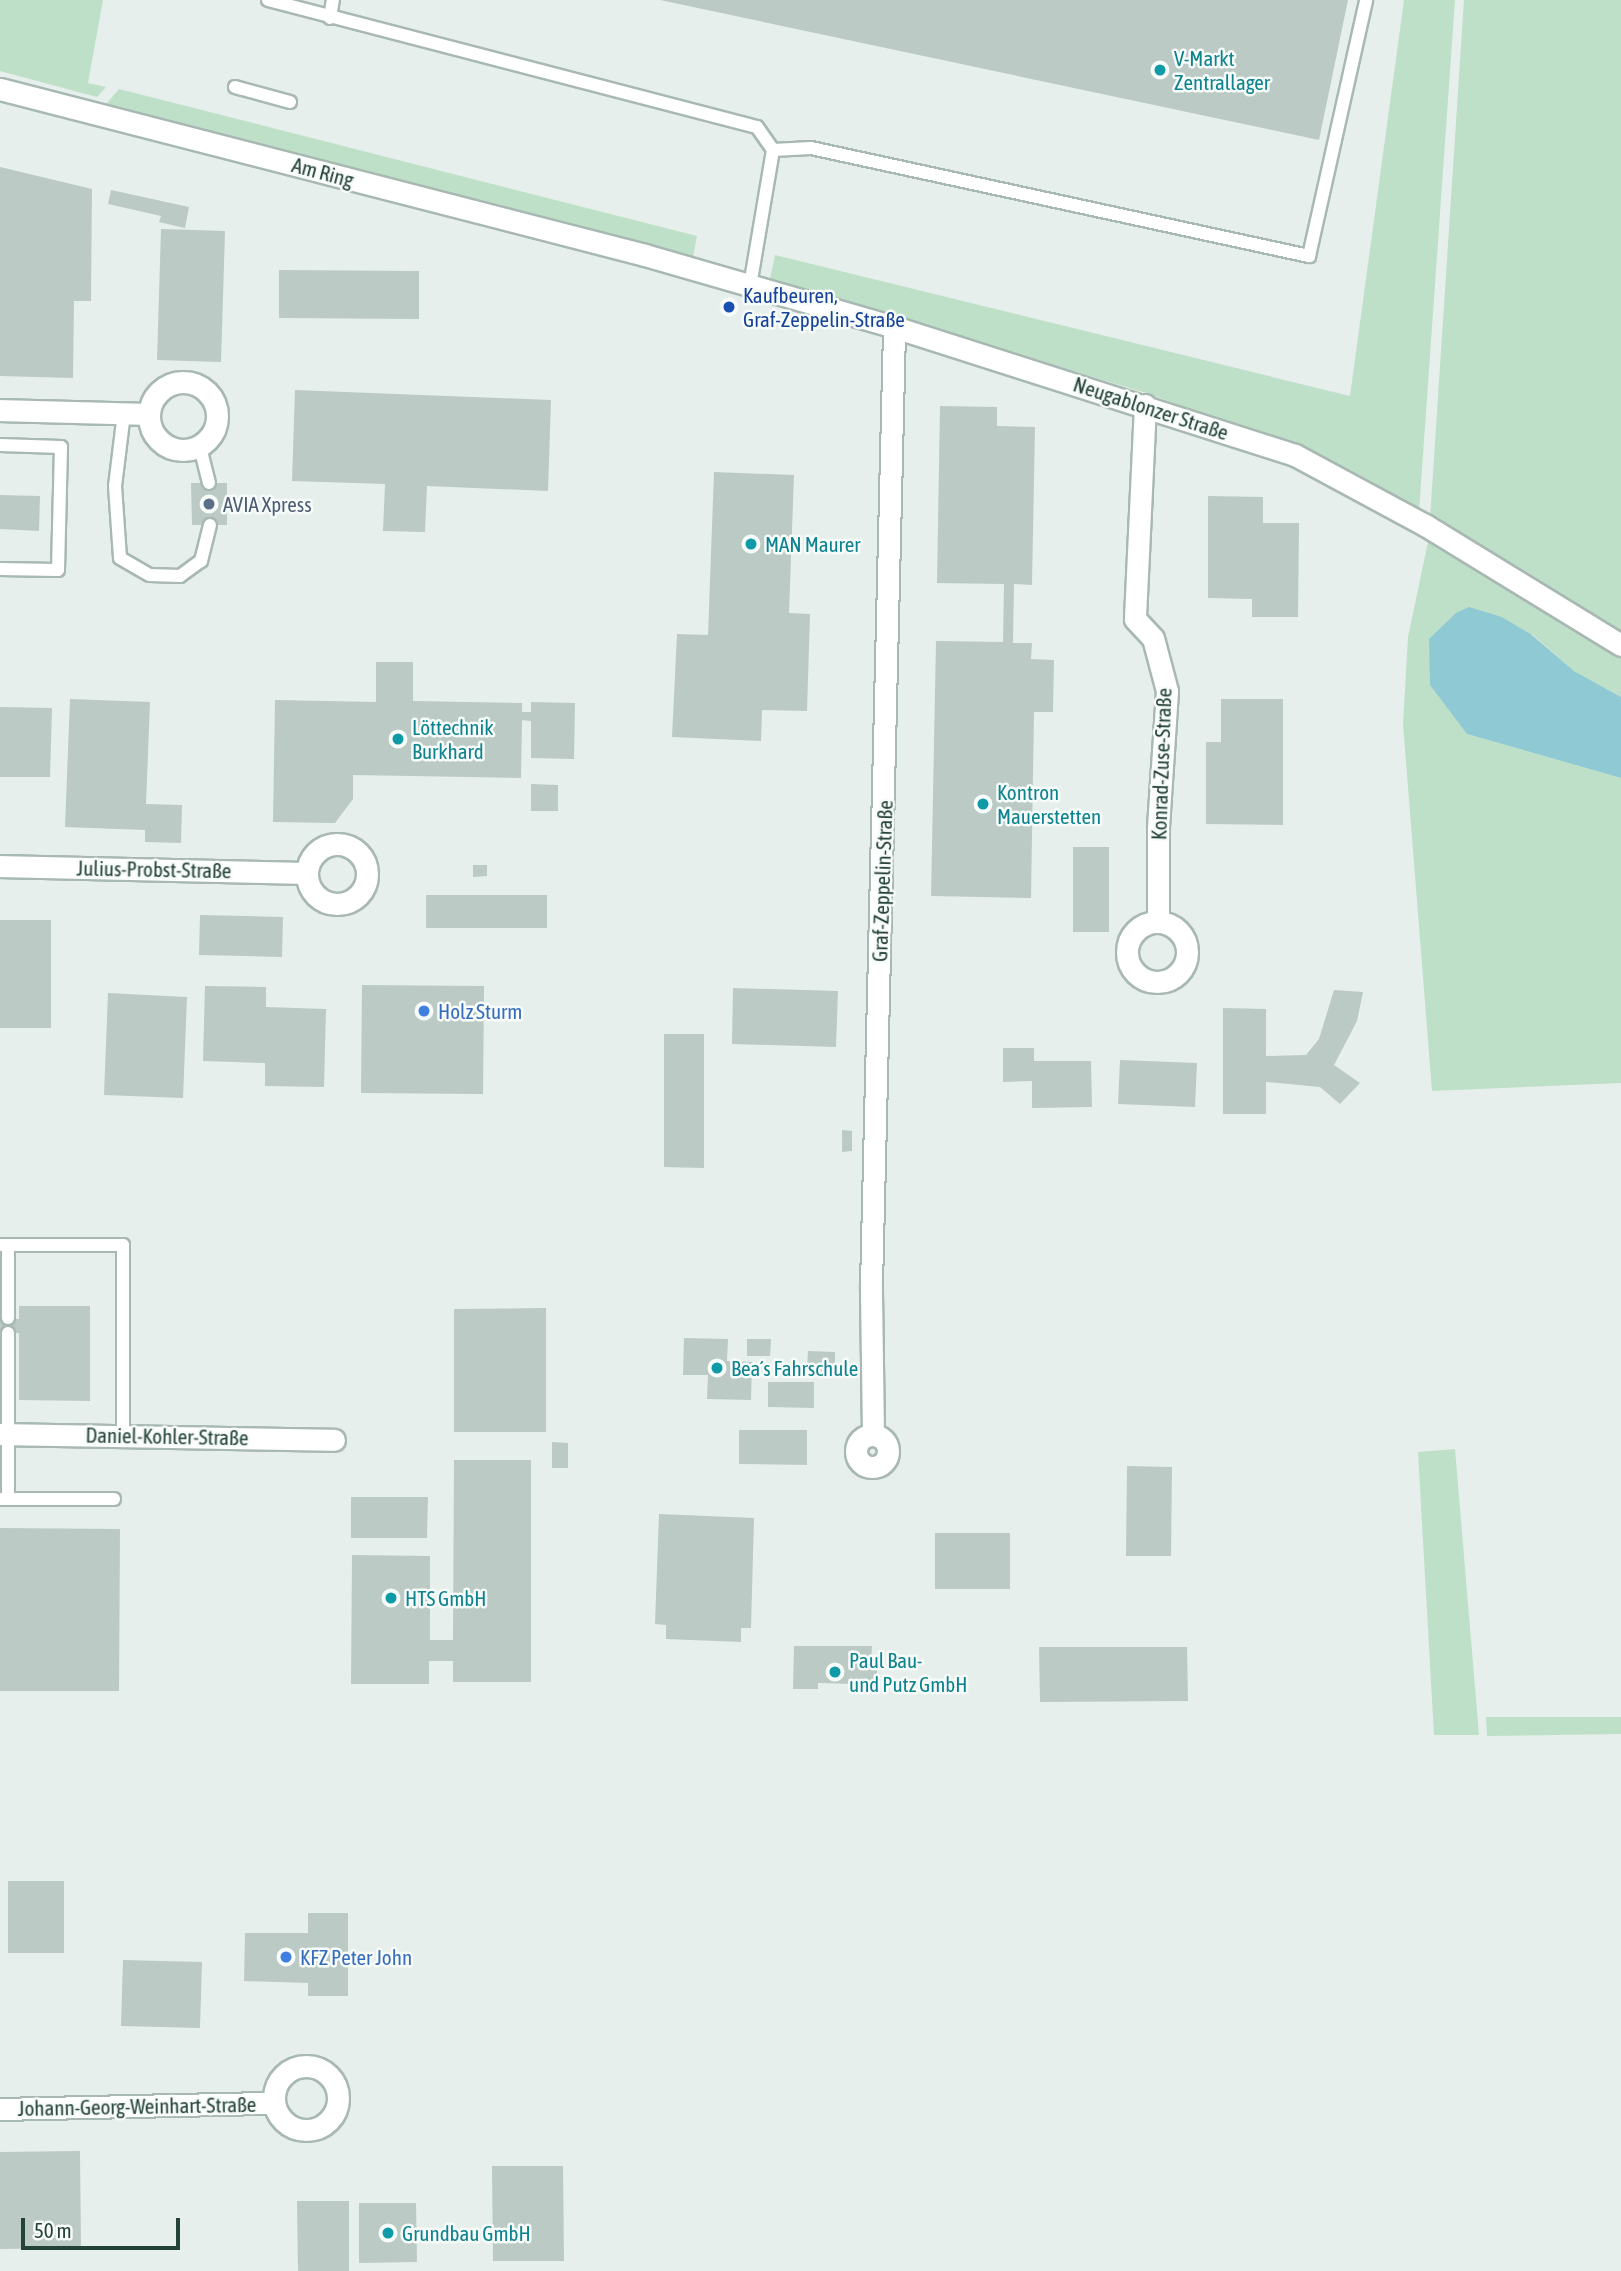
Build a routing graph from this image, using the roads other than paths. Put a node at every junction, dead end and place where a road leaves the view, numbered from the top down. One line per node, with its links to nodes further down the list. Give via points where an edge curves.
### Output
1 (333, 0): 4 (lane)
2 (1366, 0): 8 (lane, via 1309,256 811,148)
3 (274, 1): 4 (lane)
4 (330, 18): 8 (lane, via 757,127)
5 (235, 88): 7 (lane)
6 (0, 89): 9 (street, Am Ring)
7 (290, 102)
8 (773, 150): 10 (lane)
9 (645, 256): 10 (street, Neugablonzer Straße)
10 (750, 286): 11 (street, Neugablonzer Straße)
11 (894, 327): 12 (street, Neugablonzer Straße); 30 (street, Graf-Zeppelin-Straße, via 871,1285)
12 (1145, 405): 21 (street, Neugablonzer Straße, via 1295,455 1425,525); 24 (street, Konrad-Zuse-Straße, via 1135,619 1153,638 1167,691 1158,828)
13 (0, 410): 14 (street)
14 (124, 413): 15 (street); 19 (lane, via 115,486 120,558 150,575 180,576 201,561)
15 (149, 414): 17 (street, via 160,442 179,451); 17 (street, via 158,393 168,386 179,382 202,387 211,395 218,418)
16 (0, 444): 20 (lane, via 61,447 58,570)
17 (200, 447): 18 (lane)
18 (209, 483)
19 (210, 525)
20 (0, 569)
21 (1621, 645)
22 (0, 866): 23 (street, Julius-Probst-Straße)
23 (307, 873)
24 (1158, 921)
25 (4, 1245): 26 (lane); 29 (lane, via 123,1245)
26 (8, 1318)
27 (8, 1334): 28 (lane)
28 (4, 1434): 29 (street, Daniel-Kohler-Straße); 32 (lane)
29 (123, 1434): 31 (street, Daniel-Kohler-Straße)
30 (873, 1435)
31 (334, 1440)
32 (4, 1499): 33 (lane)
33 (114, 1499)
34 (274, 2103): 35 (street, Johann-Georg-Weinhart-Straße)
35 (0, 2109)

